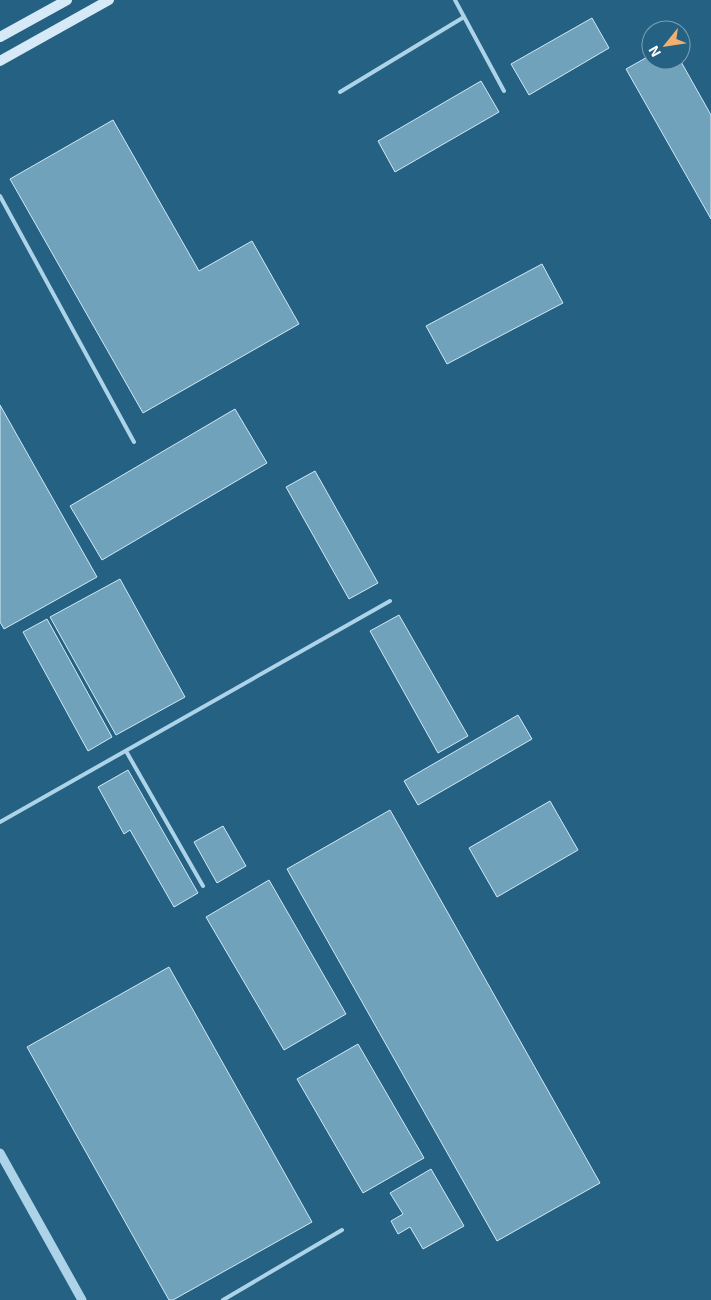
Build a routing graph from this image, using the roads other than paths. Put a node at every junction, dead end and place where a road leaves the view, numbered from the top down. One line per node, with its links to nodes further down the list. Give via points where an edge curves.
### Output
1 (66, 0): 5 (main road)
2 (109, 0): 6 (main road)
3 (455, 0): 4 (lane)
4 (464, 16): 7 (lane); 8 (lane)
5 (0, 37)
6 (0, 61)
7 (504, 91)
8 (340, 92)
9 (0, 196): 10 (lane)
10 (134, 442)
11 (390, 601): 12 (lane)
12 (126, 750): 13 (lane); 14 (lane)
13 (0, 822)
14 (203, 886)
15 (0, 1154): 17 (street)
16 (342, 1230): 18 (lane)
17 (82, 1300)
18 (223, 1300)

